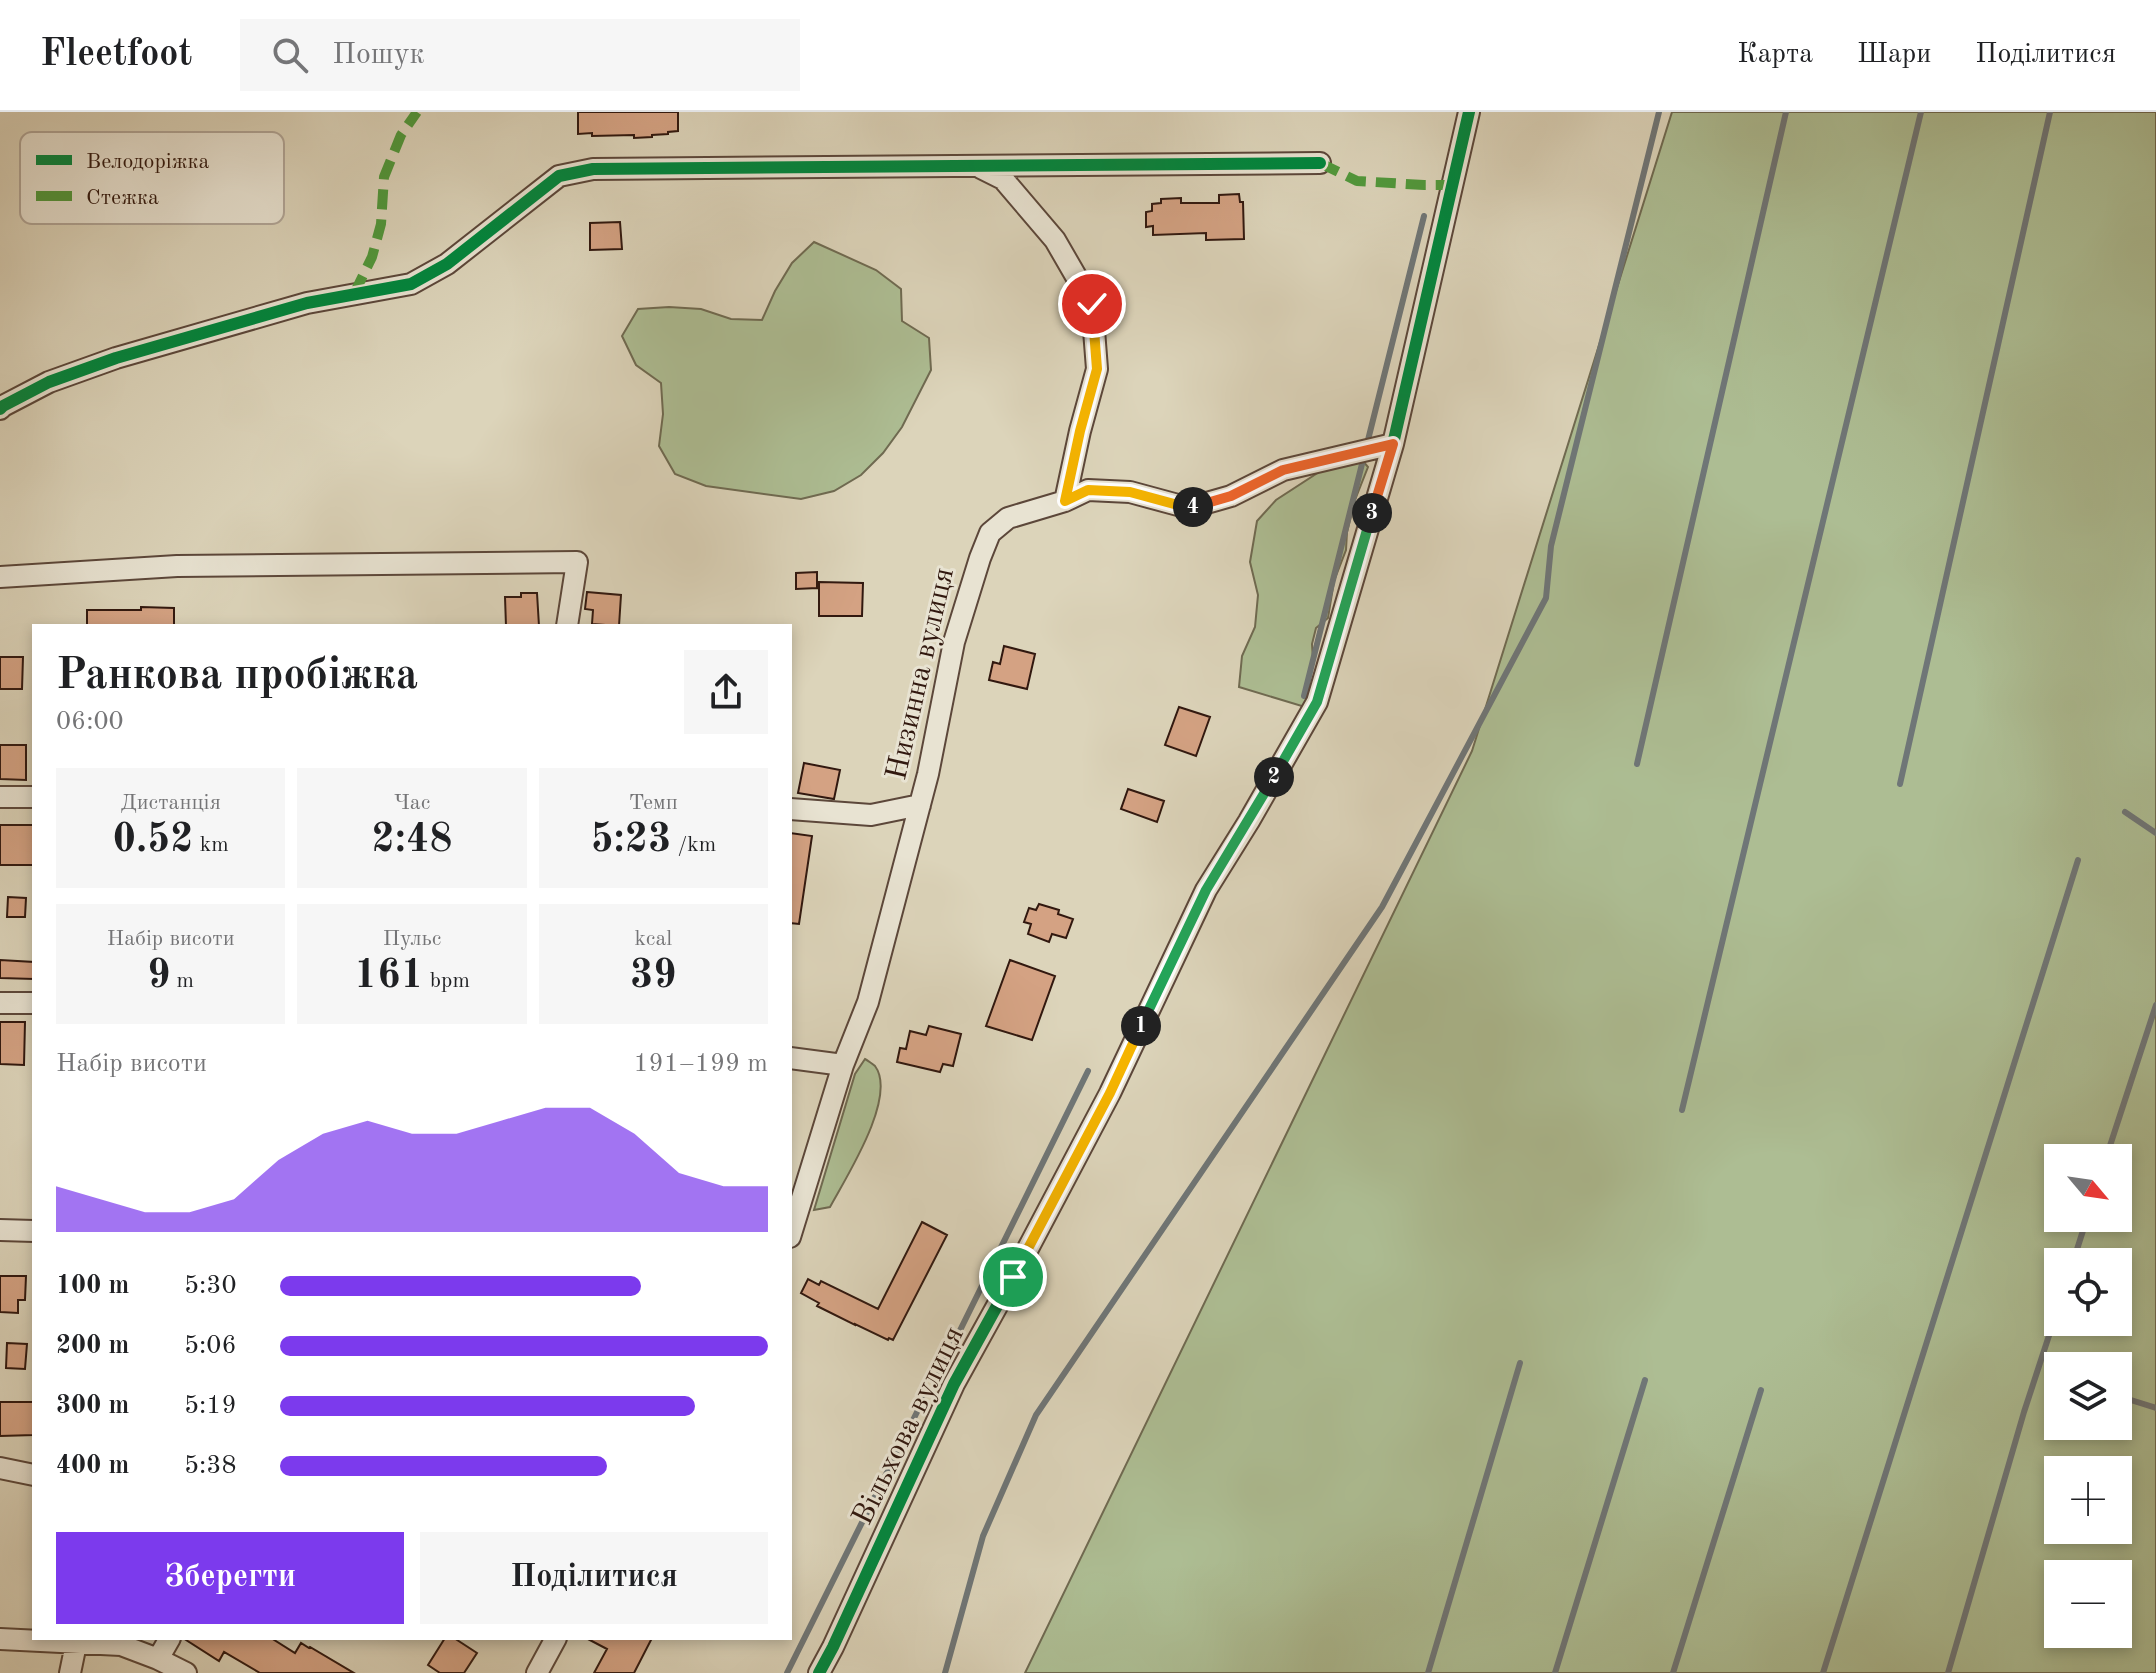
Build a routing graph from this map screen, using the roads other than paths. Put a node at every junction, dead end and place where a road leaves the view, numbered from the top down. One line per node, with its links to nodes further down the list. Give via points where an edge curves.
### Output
1 (1469, 112): 5 (street, Вільхова вулиця)
2 (1320, 163): 3 (street)
3 (979, 167): 4 (street, via 593,169 559,176 447,264 411,284 307,303 116,358 49,382); 6 (street, via 1003,179 1055,240 1092,304 1097,369)
4 (0, 409)
5 (1393, 444): 6 (street, Низинна вулиця, via 1283,470 1231,496 1189,508 1130,492 1088,490); 30 (street, Вільхова вулиця, via 1317,702 1206,890 1110,1093 954,1384)
6 (1065, 501): 11 (street, Низинна вулиця, via 1008,518 990,533 954,642)
7 (0, 577): 8 (street, via 177,566 577,562)
8 (567, 624)
9 (0, 797): 10 (street)
10 (32, 797)
11 (920, 805): 12 (street, via 871,815); 16 (street, Низинна вулиця, via 868,1002)
12 (792, 809)
13 (0, 1003): 14 (street)
14 (32, 1003)
15 (792, 1058): 16 (street)
16 (843, 1065): 19 (street, Низинна вулиця)
17 (0, 1230): 18 (street)
18 (32, 1231)
19 (792, 1231)
20 (0, 1468): 21 (street)
21 (32, 1475)
22 (0, 1639): 25 (street)
23 (169, 1640): 26 (street)
24 (555, 1640): 29 (street)
25 (76, 1644): 26 (street, via 121,1645); 27 (street)
26 (158, 1659): 28 (street)
27 (70, 1673)
28 (186, 1673)
29 (537, 1673)
30 (819, 1673)

